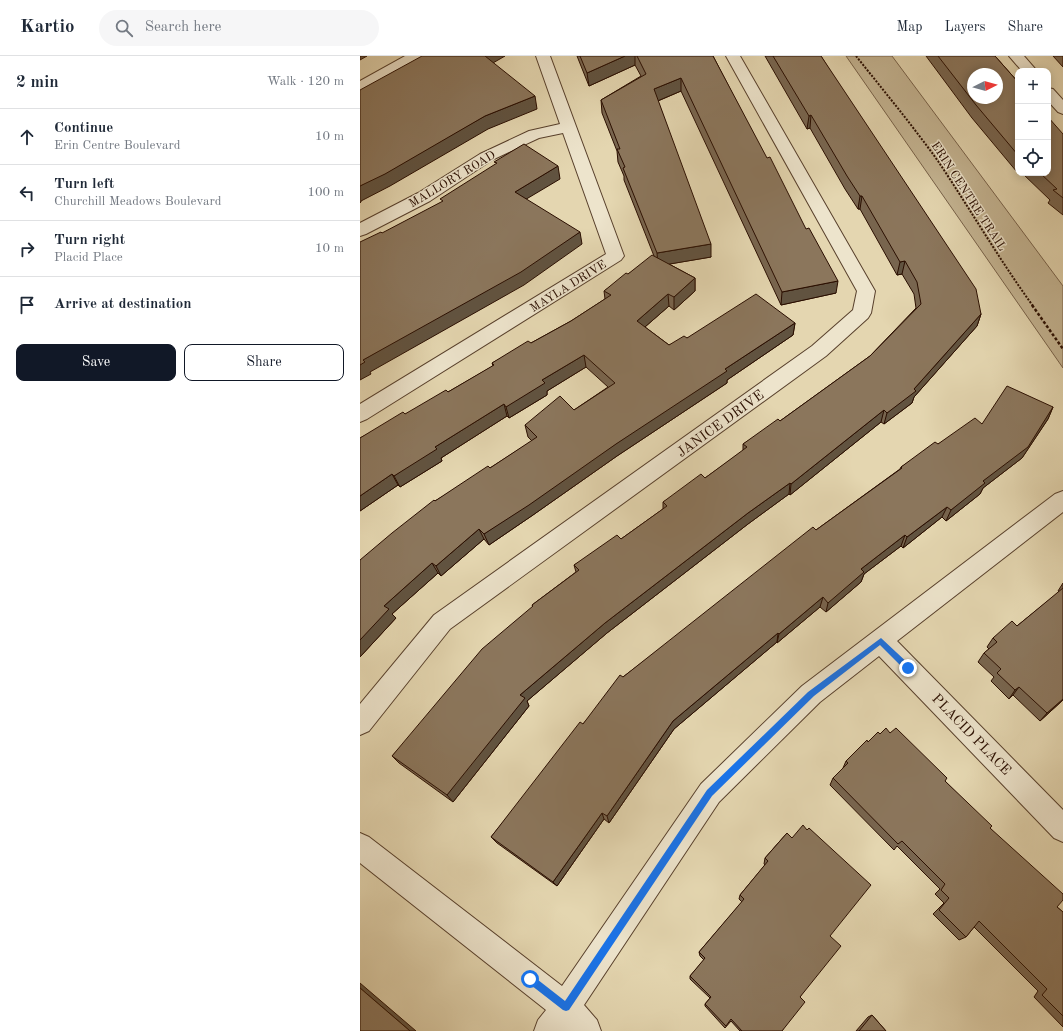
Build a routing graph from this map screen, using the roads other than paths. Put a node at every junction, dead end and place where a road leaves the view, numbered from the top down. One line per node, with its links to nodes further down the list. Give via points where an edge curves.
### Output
1 (416, 56): 6 (street)
2 (543, 56): 9 (street, MAYLA DRIVE)
3 (733, 56): 14 (street, JANICE DRIVE, via 866,291 862,312 819,351 442,622)
4 (1016, 56): 5 (street)
5 (1027, 68)
6 (360, 87)
7 (1051, 95): 8 (street)
8 (1063, 109)
9 (570, 127): 10 (street, MALLORY ROAD, via 534,134 486,157 424,197); 11 (street, MAYLA DRIVE, via 615,256)
10 (360, 230)
11 (360, 414)
12 (1063, 500): 13 (street)
13 (881, 641): 15 (street, PLACID PLACE); 17 (street, via 811,694 710,793)
14 (360, 723)
15 (1063, 829)
16 (360, 846): 17 (street)
17 (566, 1007): 18 (street); 19 (street)
18 (549, 1031)
19 (586, 1031)

